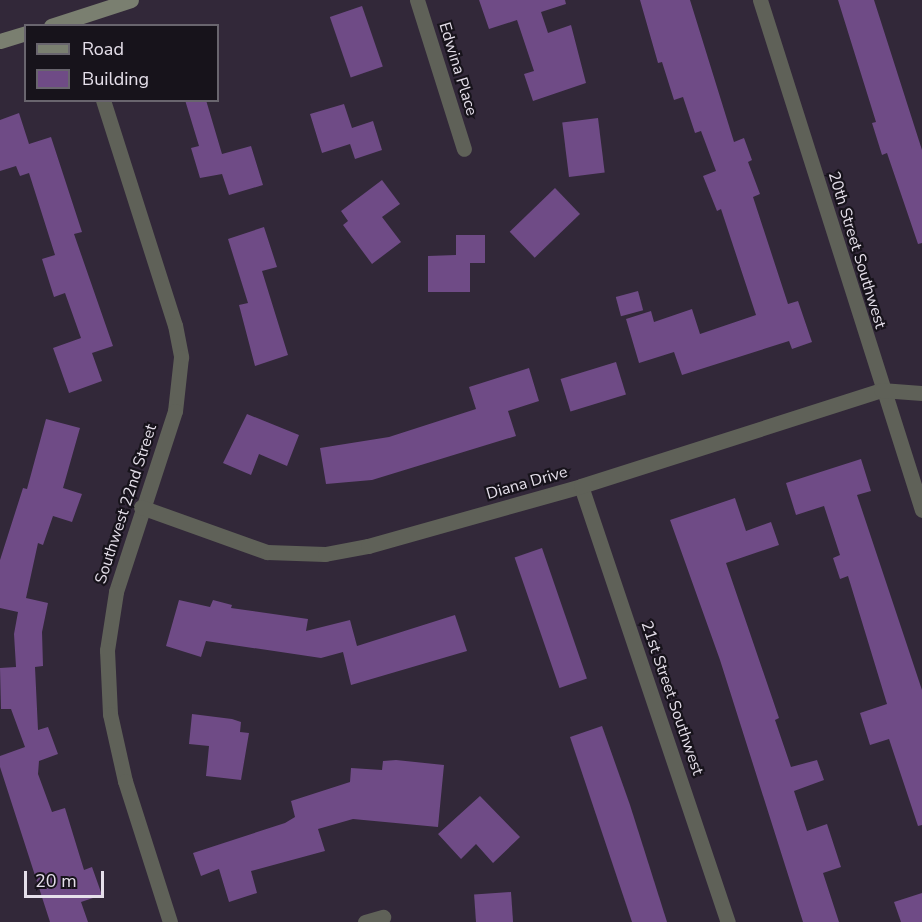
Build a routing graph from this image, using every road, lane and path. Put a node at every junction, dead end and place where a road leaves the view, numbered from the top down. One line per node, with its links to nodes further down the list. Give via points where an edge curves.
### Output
1 (131, 0): 4 (main road)
2 (417, 0): 8 (street, Edwina Place)
3 (760, 0): 9 (street, 20th Street Southwest)
4 (77, 22)
5 (24, 34): 6 (main road)
6 (0, 41)
7 (104, 102): 12 (street, Southwest 22nd Street, via 175,325 181,357 175,411)
8 (464, 149)
9 (881, 390): 10 (street, Diana Drive); 11 (street, Diana Drive); 13 (street, 20th Street Southwest)
10 (922, 393)
11 (581, 486): 12 (street, Diana Drive, via 369,546 325,554 267,552); 17 (street, 21st Street Southwest)
12 (141, 507): 15 (street, Southwest 22nd Street, via 116,592 106,688 125,781)
13 (922, 510)
14 (382, 917): 16 (street)
15 (170, 922)
16 (365, 922)
17 (728, 922)

